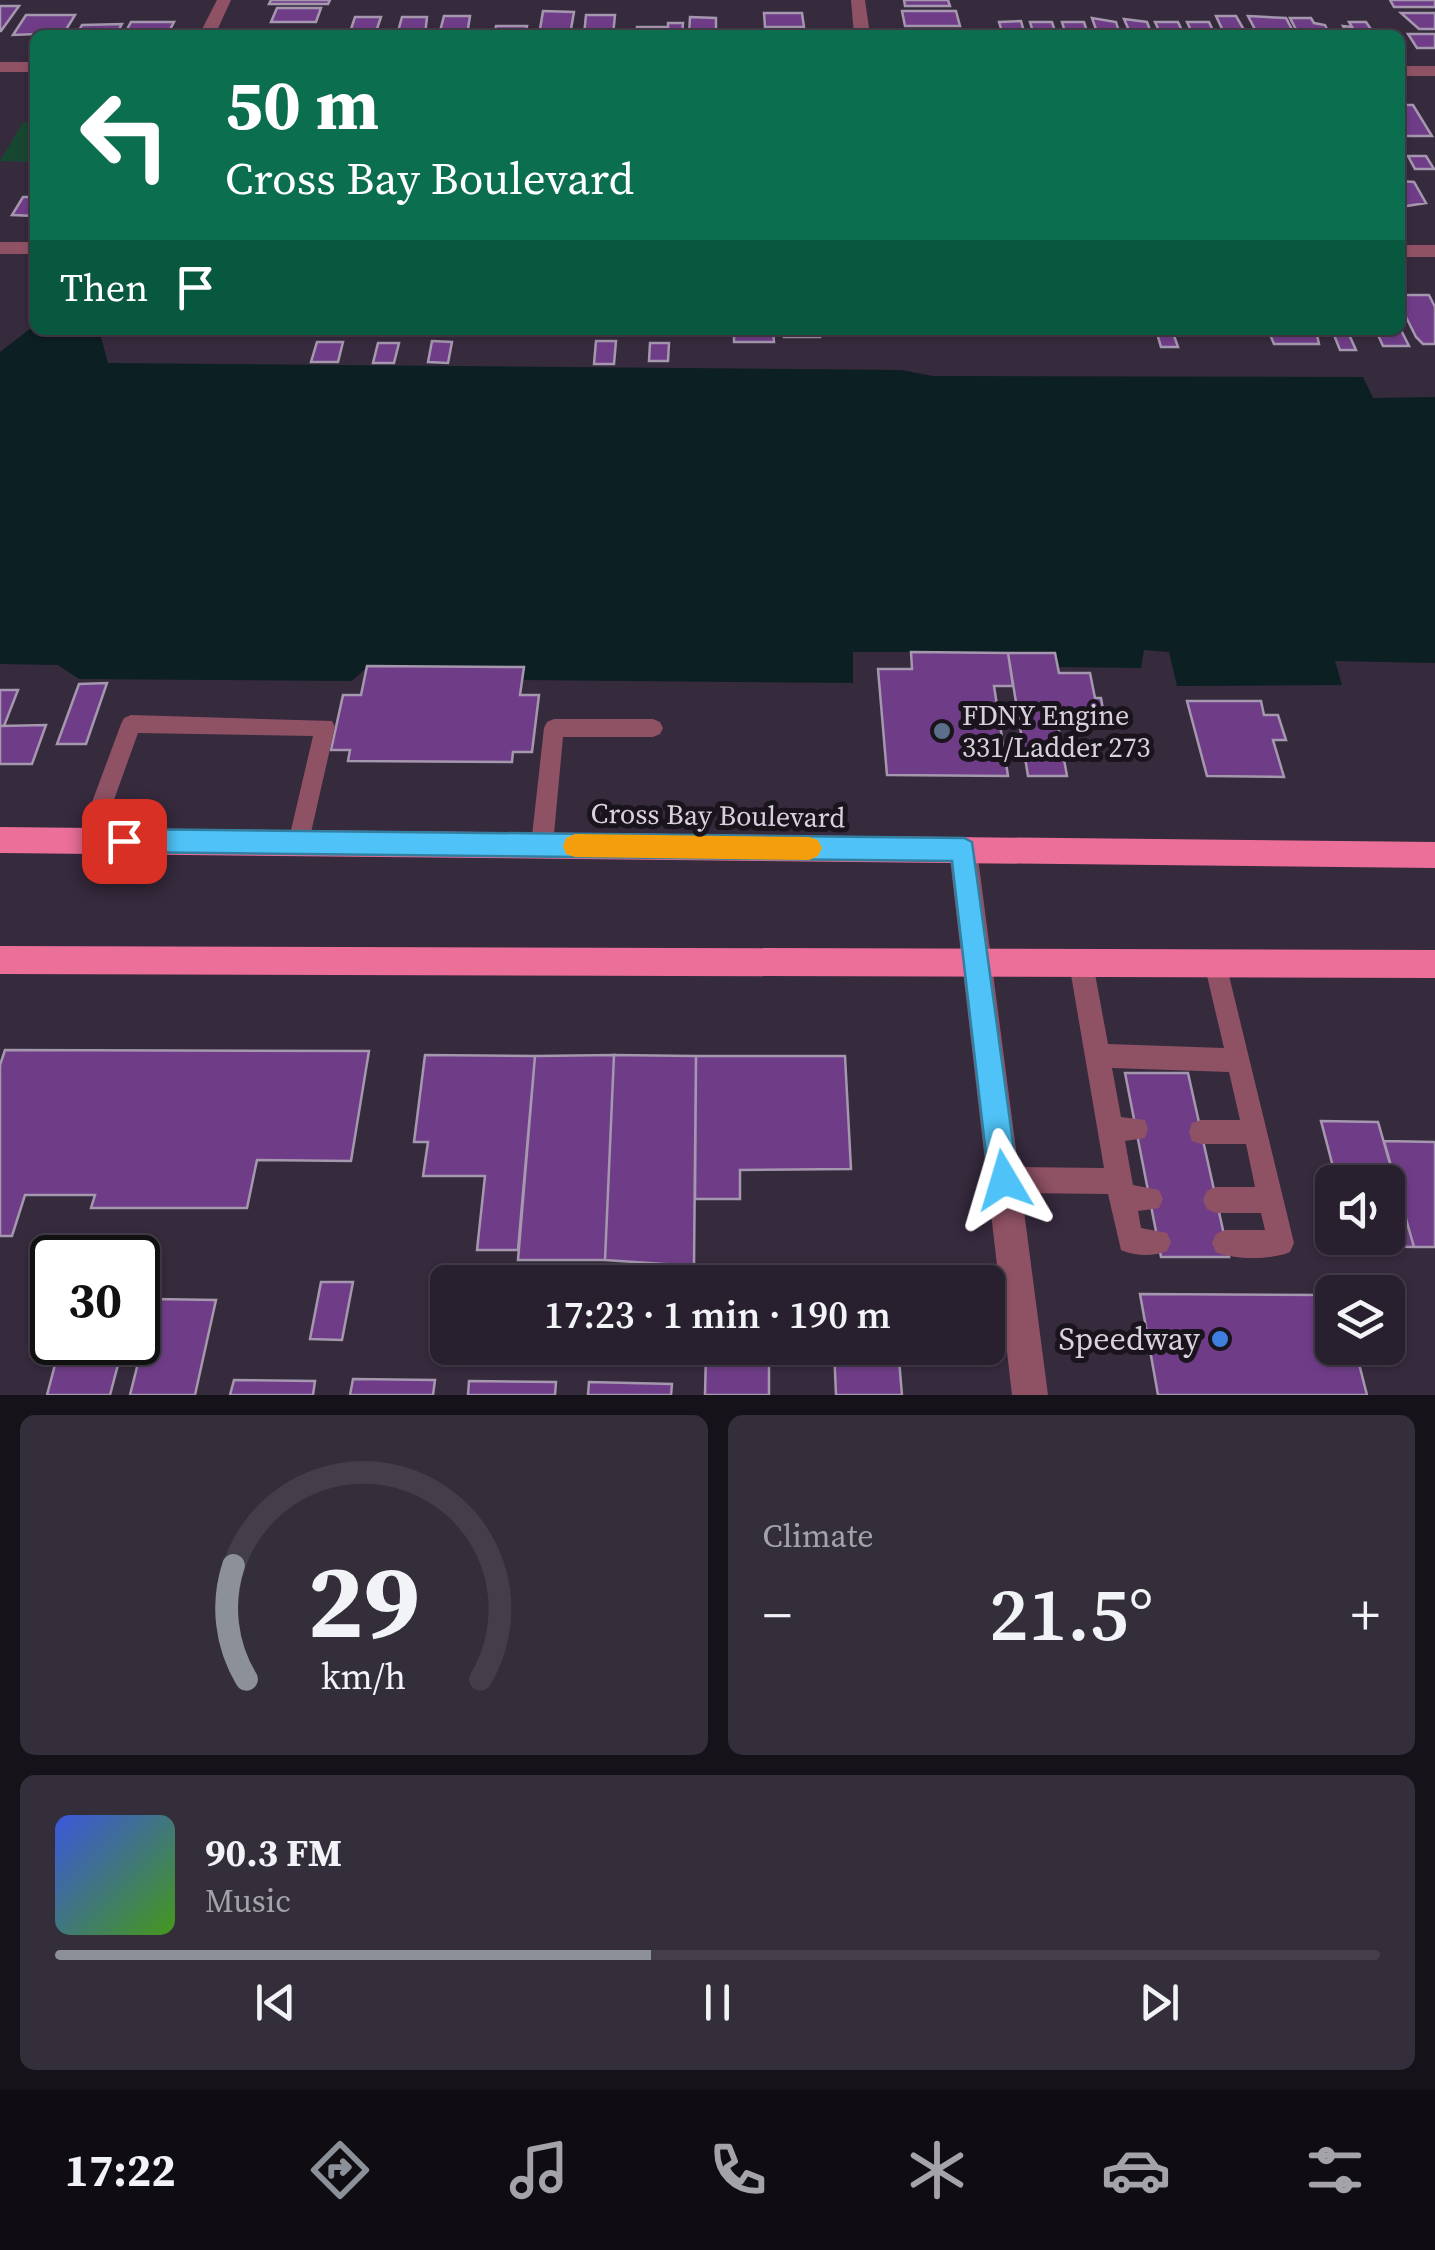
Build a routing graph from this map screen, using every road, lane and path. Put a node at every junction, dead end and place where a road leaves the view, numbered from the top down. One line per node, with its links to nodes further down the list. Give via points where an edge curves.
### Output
1 (224, 0): 3 (street)
2 (858, 0): 4 (street)
3 (209, 30)
4 (861, 30)
5 (0, 67): 6 (street)
6 (30, 67)
7 (1405, 71): 8 (street)
8 (1435, 72)
9 (0, 248): 10 (street)
10 (30, 248)
11 (1405, 251): 12 (street)
12 (1435, 251)
13 (653, 728): 17 (lane, via 554,728)
14 (0, 840): 15 (main road, Cross Bay Boulevard)
15 (89, 840): 16 (main road, Cross Bay Boulevard); 16 (lane, via 131,724 326,727)
16 (299, 843): 17 (main road, Cross Bay Boulevard)
17 (542, 845): 18 (main road, Cross Bay Boulevard)
18 (964, 850): 19 (main road, Cross Bay Boulevard); 21 (street)
19 (1435, 855)
20 (0, 960): 21 (main road)
21 (977, 962): 22 (main road); 29 (street)
22 (1081, 963): 23 (main road); 25 (lane)
23 (1216, 964): 24 (main road); 26 (lane)
24 (1435, 964)
25 (1098, 1056): 26 (lane); 30 (lane, via 1124,1129)
26 (1236, 1060): 28 (lane)
27 (1201, 1132): 28 (lane)
28 (1254, 1132): 33 (lane)
29 (1004, 1180): 30 (lane); 36 (street)
30 (1121, 1190): 31 (lane); 34 (lane, via 1130,1241)
31 (1150, 1199)
32 (1216, 1200): 33 (lane)
33 (1270, 1200): 35 (lane, via 1281,1243)
34 (1158, 1242)
35 (1225, 1243)
36 (1030, 1395)

